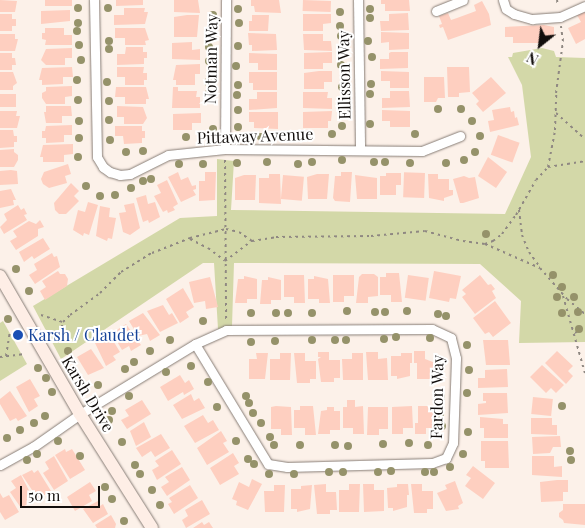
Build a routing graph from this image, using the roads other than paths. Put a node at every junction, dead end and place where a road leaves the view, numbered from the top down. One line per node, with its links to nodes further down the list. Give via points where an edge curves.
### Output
1 (94, 0): 9 (street, Pittaway Avenue, via 97,157 103,167 120,175 130,174 168,155)
2 (226, 0): 9 (street, Notman Way)
3 (358, 0): 10 (street, Ellisson Way)
4 (463, 0): 7 (street)
5 (504, 0): 6 (street, via 506,9 532,20 560,17)
6 (585, 6)
7 (436, 11)
8 (460, 136): 10 (street, Pittaway Avenue, via 422,151)
9 (225, 148): 10 (street, Pittaway Avenue)
10 (360, 149)
11 (0, 276): 13 (street, Karsh Drive)
12 (195, 344): 12 (street, Fardon Way, via 268,464 287,467 432,464 446,458 453,443 456,358 451,338 432,329 226,330); 13 (street, Fardon Way)
13 (80, 414): 14 (street, Fardon Way, via 34,447); 15 (street, Karsh Drive)
14 (0, 465)
15 (152, 528)

